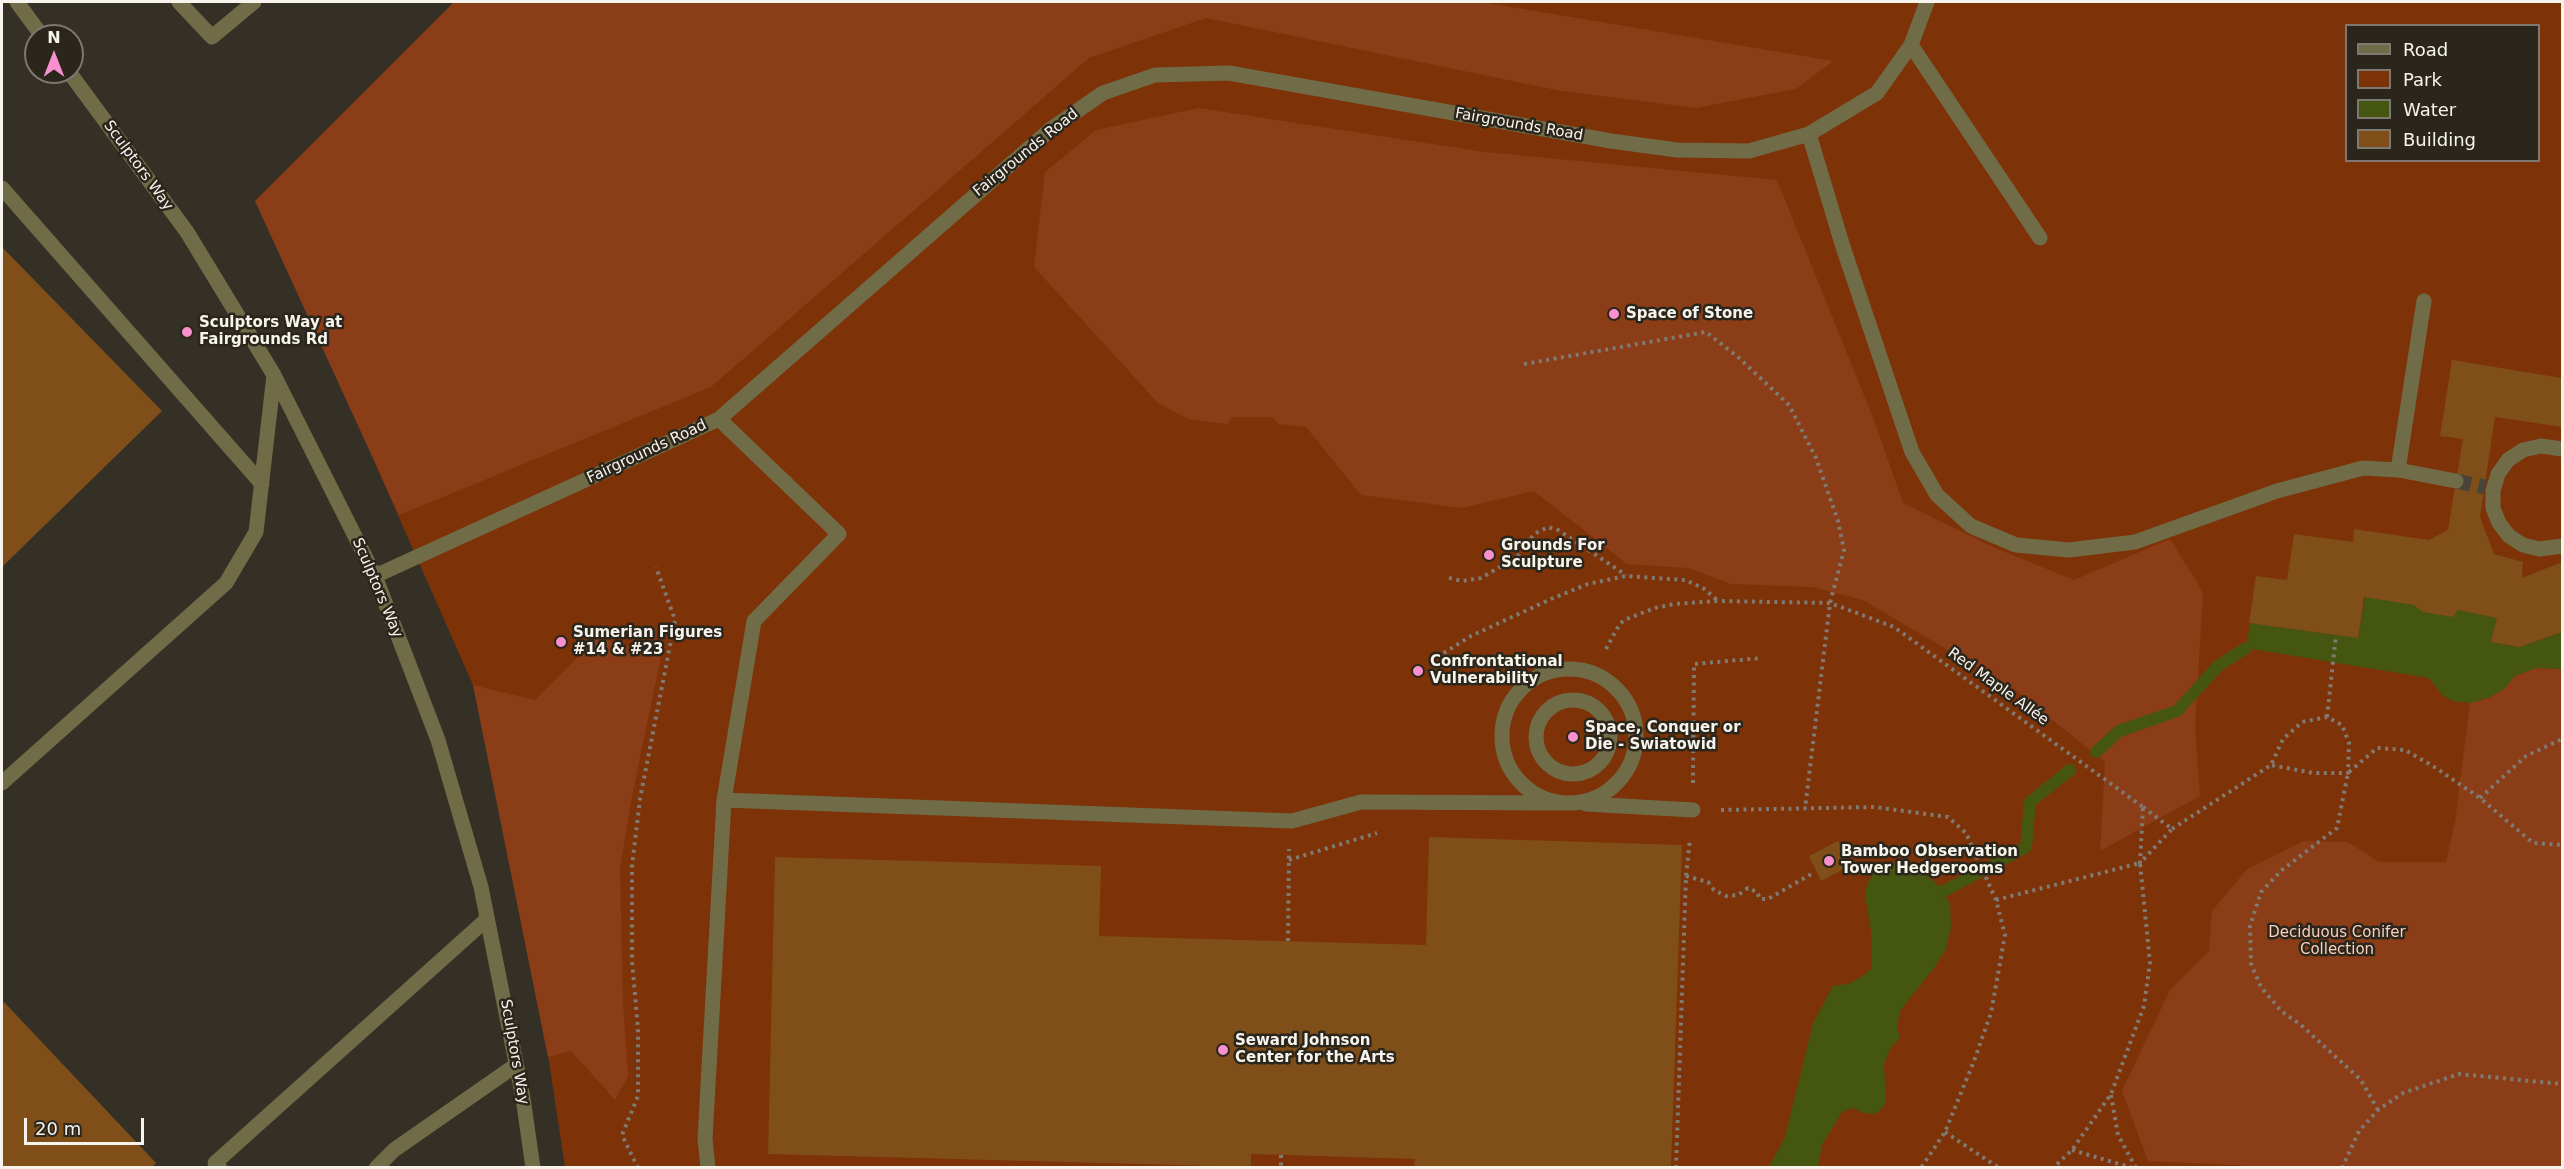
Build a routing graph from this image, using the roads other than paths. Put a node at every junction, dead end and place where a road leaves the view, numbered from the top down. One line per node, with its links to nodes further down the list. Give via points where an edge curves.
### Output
1 (17, 2): 5 (street)
2 (179, 2): 3 (street, via 212,37)
3 (254, 2)
4 (1928, 2): 6 (street, Fairgrounds Road)
5 (33, 24)
6 (1911, 45): 8 (street, Fairgrounds Road, via 1877,93); 10 (street)
7 (78, 84): 12 (street, Sculptors Way, via 187,232)
8 (1809, 134): 13 (street, Fairgrounds Road, via 1749,151 1677,150 1229,73 1155,75 1103,93 1051,129); 15 (street, via 1912,452 1937,495 1971,526 2016,545 2069,550 2135,542 2277,491 2363,468)
9 (2, 188): 17 (street)
10 (2040, 238)
11 (2424, 301): 15 (street)
12 (274, 375): 17 (street); 19 (street, Sculptors Way)
13 (719, 419): 19 (street, Fairgrounds Road); 22 (street, via 839,534 754,621)
14 (2562, 449): 18 (street, via 2541,446 2523,450 2508,460 2489,489 2499,523 2510,536 2539,549)
15 (2398, 470): 16 (street)
16 (2456, 482)
17 (262, 484): 21 (street, via 256,532 225,583)
18 (2562, 546)
19 (375, 576): 25 (street, Sculptors Way, via 438,740)
20 (1581, 774): 20 (street, via 1569,774 1548,764 1537,744 1536,733 1546,712 1569,701 1581,701 1602,715 1608,726 1607,751 1600,762)
21 (2, 783)
22 (724, 800): 23 (street, via 1292,821 1361,802); 30 (street, via 705,1139)
23 (1566, 803): 23 (street, via 1582,803 1603,795 1619,782 1632,762 1637,740 1634,717 1623,696 1607,680 1574,668 1540,675 1520,689 1508,706 1502,727 1502,748 1509,768 1522,786 1540,798); 24 (street)
24 (1693, 810)
25 (487, 919): 26 (street, Sculptors Way); 27 (street, via 215,1163)
26 (516, 1065): 28 (street, via 394,1150); 29 (street, Sculptors Way)
27 (220, 1167)
28 (376, 1167)
29 (533, 1167)
30 (708, 1167)

